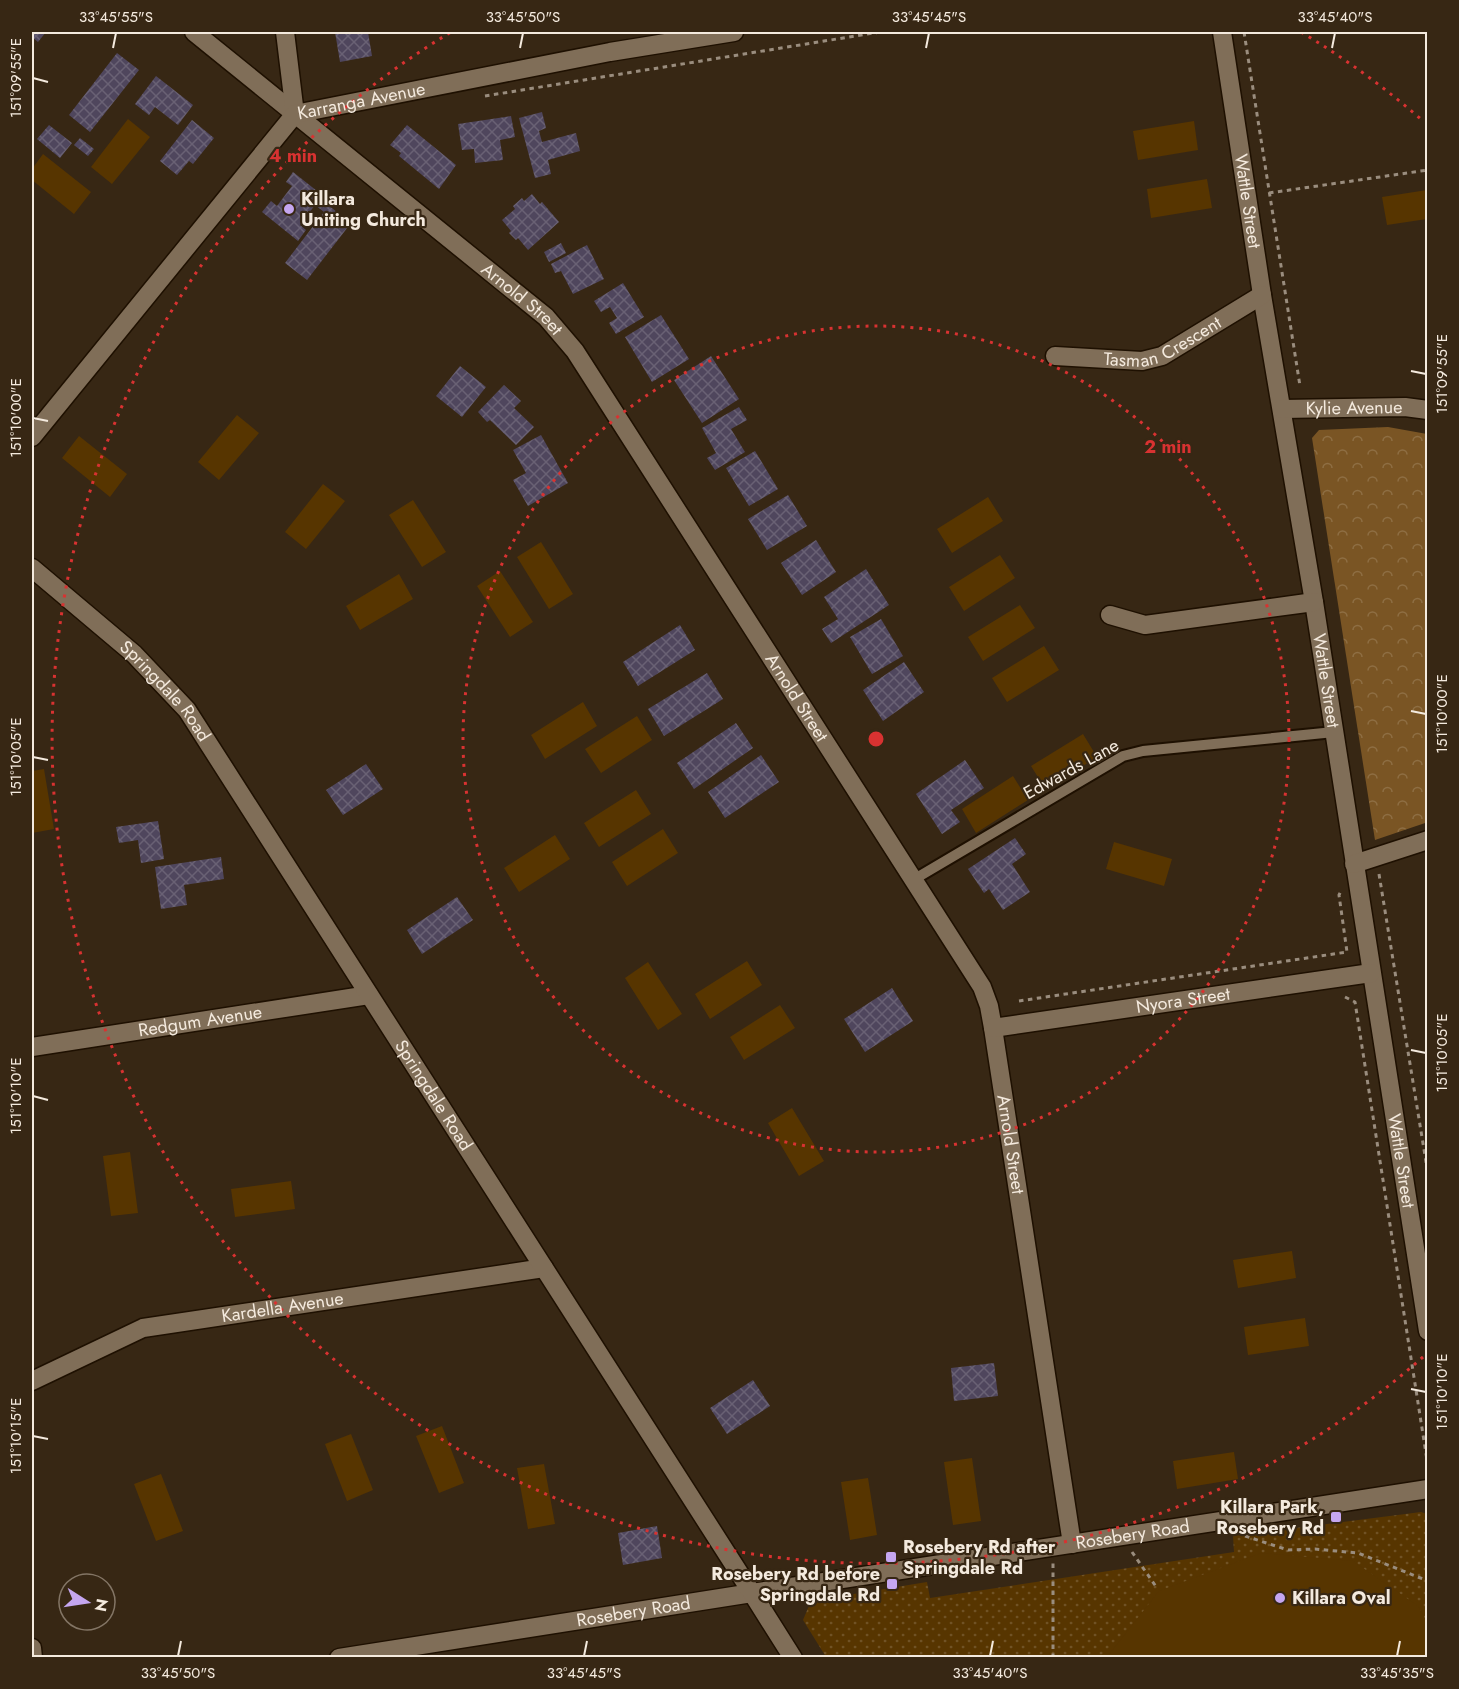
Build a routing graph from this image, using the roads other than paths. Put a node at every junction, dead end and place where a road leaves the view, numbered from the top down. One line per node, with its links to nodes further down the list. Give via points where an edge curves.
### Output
1 (194, 32): 5 (street, Arnold Street)
2 (285, 32): 5 (street)
3 (734, 32): 5 (street, Karranga Avenue, via 610,52)
4 (1222, 32): 6 (street, Wattle Street)
5 (296, 114): 10 (street, Karranga Avenue); 17 (street, Arnold Street, via 546,317 575,351)
6 (1262, 295): 7 (street, Tasman Crescent, via 1162,356 1142,361); 8 (street, Wattle Street)
7 (1055, 356)
8 (1281, 409): 9 (street, Kylie Avenue); 12 (street, Wattle Street)
9 (1428, 410)
10 (32, 437)
11 (32, 568): 19 (street, Springdale Road, via 134,654 187,710)
12 (1314, 602): 13 (street, via 1145,625); 14 (street, Wattle Street)
13 (1110, 615)
14 (1334, 732): 16 (street, Wattle Street); 17 (lane, Edwards Lane, via 1123,756)
15 (1428, 840): 16 (street)
16 (1354, 864): 18 (street, Wattle Street)
17 (914, 880): 20 (street, Arnold Street, via 982,987)
18 (1371, 973): 20 (street, Nyora Street); 23 (street, Wattle Street)
19 (369, 995): 21 (street, Redgum Avenue); 22 (street, Springdale Road)
20 (993, 1028): 26 (street, Arnold Street)
21 (32, 1047)
22 (544, 1268): 24 (street, Kardella Avenue, via 143,1328); 27 (street, Springdale Road)
23 (1428, 1331)
24 (32, 1381)
25 (1428, 1489): 26 (street, Rosebery Road)
26 (1072, 1544): 27 (street, Rosebery Road)
27 (752, 1593): 30 (street, Rosebery Road); 31 (street, Springdale Road)
28 (32, 1647): 29 (street)
29 (33, 1658)
30 (339, 1658)
31 (793, 1658)

